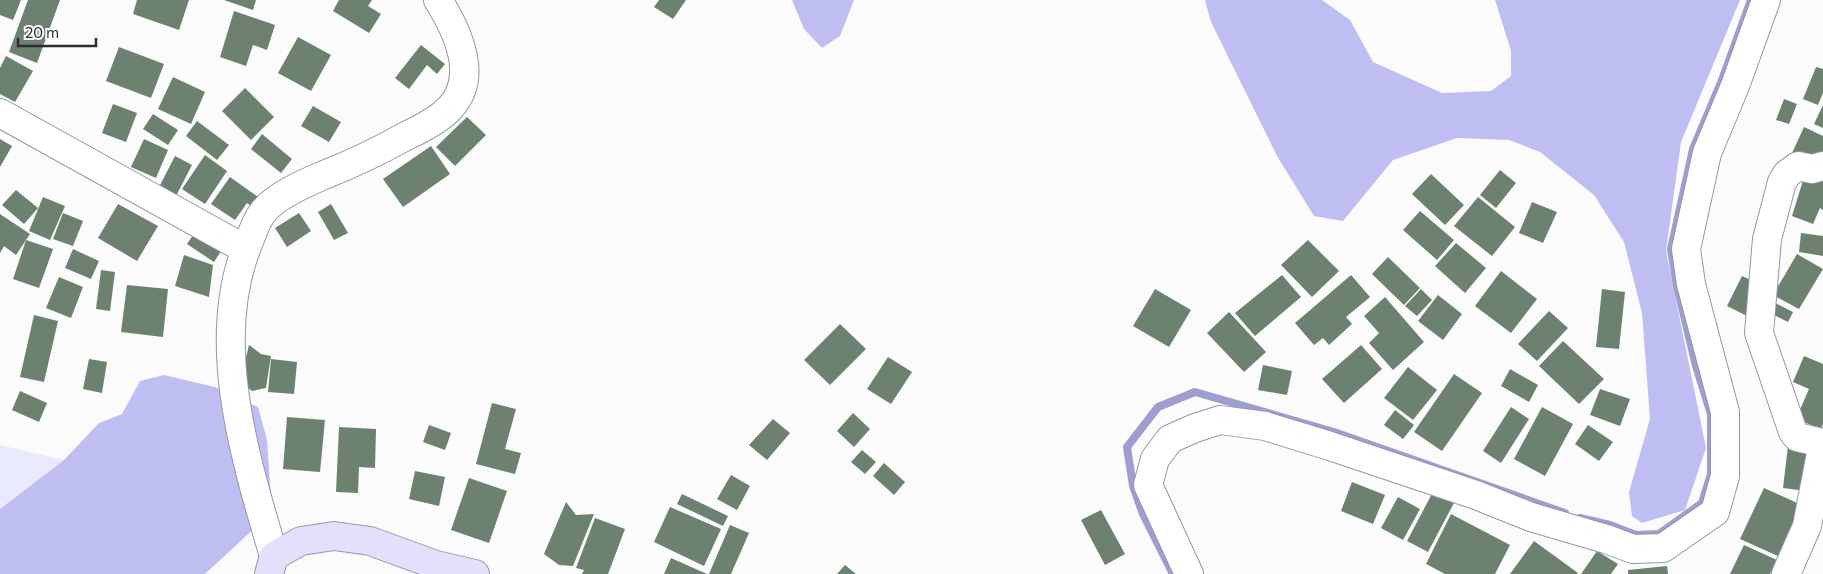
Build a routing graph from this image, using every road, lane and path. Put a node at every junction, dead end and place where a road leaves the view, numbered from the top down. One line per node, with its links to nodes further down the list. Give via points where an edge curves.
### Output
1 (438, 0): 5 (street, via 463,50 461,90 451,108 366,158 283,196 261,214)
2 (1766, 0): 9 (street, via 1707,153 1686,250 1693,292 1725,412 1725,476 1715,512 1664,548 1633,549 1531,517 1330,446 1265,426 1220,420 1170,439 1155,459 1148,486)
3 (0, 113): 5 (street)
4 (1823, 166): 6 (street, via 1812,169 1798,166 1782,182 1767,239 1759,333 1793,432 1797,437)
5 (246, 250): 7 (street, via 232,294 233,388)
6 (1823, 443): 10 (street, via 1808,526)
7 (272, 565): 8 (street, via 301,541 334,536 370,541 436,565)
8 (475, 574)
9 (1189, 574)
10 (1786, 574)

